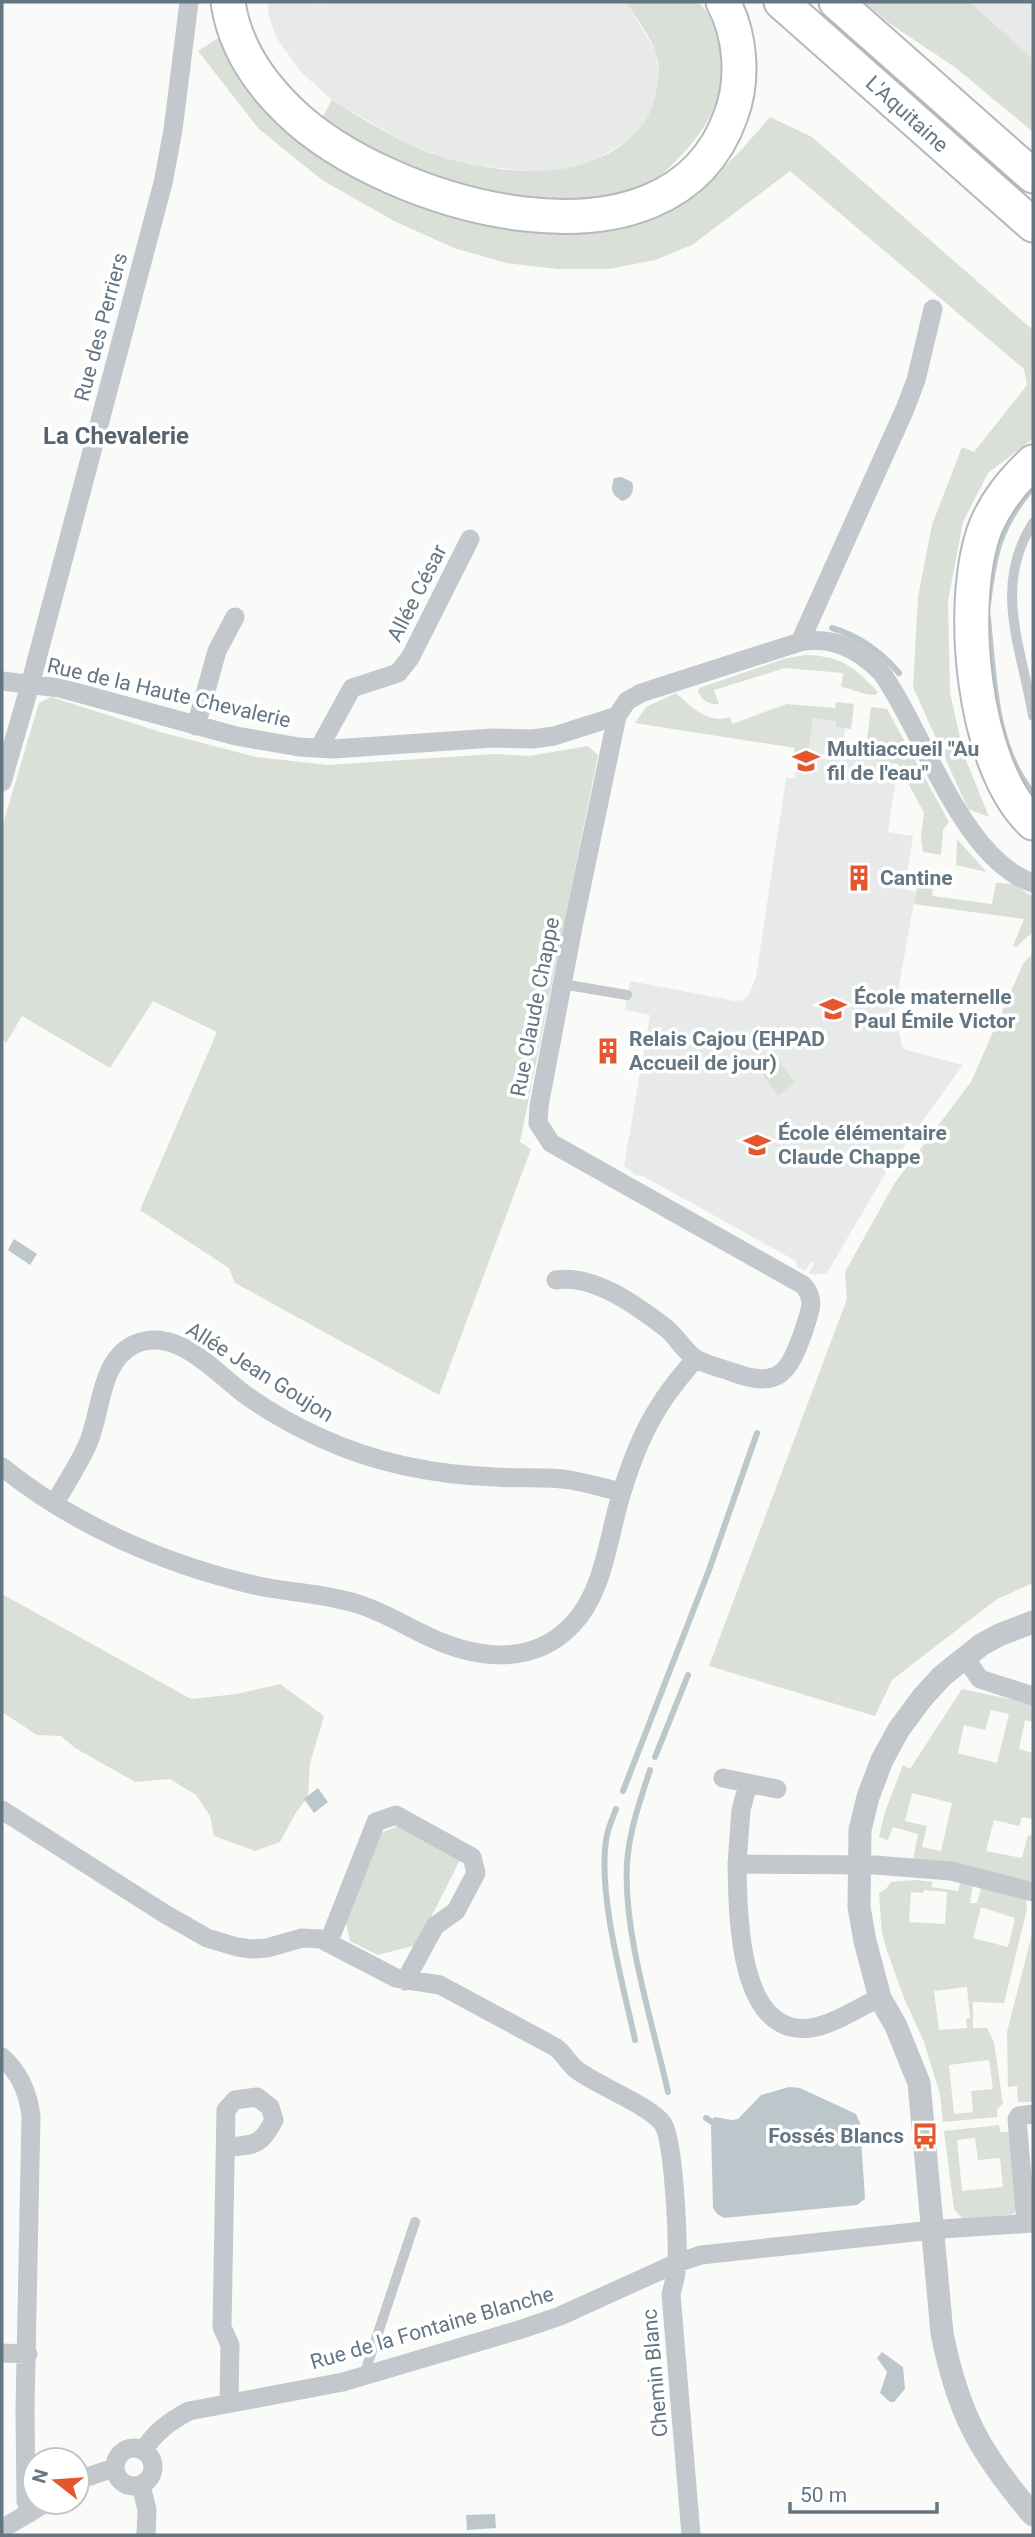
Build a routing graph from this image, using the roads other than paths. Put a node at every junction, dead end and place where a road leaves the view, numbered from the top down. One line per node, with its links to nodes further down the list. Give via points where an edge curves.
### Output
1 (189, 2): 15 (street, Rue des Perriers, via 163,183)
2 (228, 2): 3 (highway, via 240,44 258,76 290,113 340,149 401,181 449,198 491,209 563,216 615,213 640,206 683,182 715,147 736,103 739,78 733,27)
3 (723, 2)
4 (781, 2): 7 (highway, L'Aquitaine)
5 (836, 2): 6 (highway, L'Aquitaine)
6 (1033, 176)
7 (1033, 225)
8 (933, 309): 13 (street, via 905,409)
9 (1033, 462): 21 (highway, via 1012,482 986,527 971,603 988,745 1010,794)
10 (1033, 523): 17 (lane, via 1012,583 1012,621)
11 (470, 539): 19 (street, Allée César, via 410,658 398,673 352,688)
12 (235, 617): 18 (street, via 217,651)
13 (800, 642): 16 (street, Rue de la Haute Chevalerie, via 641,692 627,701); 22 (street, Rue de la Haute Chevalerie, via 820,640 846,646 881,672 975,837 1007,869)
14 (2, 681): 15 (street, Rue de la Haute Chevalerie)
15 (30, 685): 18 (street, Rue de la Haute Chevalerie, via 60,688); 20 (street, Rue des Perriers)
16 (617, 716): 19 (street, Rue de la Haute Chevalerie, via 533,739); 23 (street, Rue Claude Chappe)
17 (1033, 716)
18 (197, 726): 19 (street, Rue de la Haute Chevalerie, via 266,742)
19 (319, 748)
20 (2, 782)
21 (1033, 822)
22 (1033, 883)
23 (562, 984): 24 (lane); 26 (street, Rue Claude Chappe, via 539,1106 543,1134 551,1143 809,1291 812,1307 792,1362 774,1378 745,1377)
24 (627, 995)
25 (556, 1280): 26 (street, via 575,1279 608,1291 668,1329)
26 (695, 1359): 28 (street, via 650,1420)
27 (2, 1467): 29 (street)
28 (621, 1493): 29 (street, via 598,1578 573,1624 532,1651 503,1656 451,1647 359,1604 259,1586 177,1563); 29 (street, Allée Jean Goujon, via 570,1480 459,1475 384,1462 320,1438 244,1393 185,1348 152,1340 121,1352 111,1366 86,1448)
29 (55, 1503)
30 (1033, 1622): 31 (street, via 999,1635)
31 (965, 1658): 32 (street, via 980,1679); 38 (street, via 922,1698 881,1760 860,1830)
32 (1033, 1696)
33 (723, 1778): 34 (street)
34 (748, 1784): 35 (street); 37 (street)
35 (777, 1789)
36 (2, 1810): 40 (street, via 165,1914 219,1942 252,1949 302,1938)
37 (737, 1864): 38 (street); 42 (street, via 746,1963 760,2005 769,2015 779,2023 808,2028)
38 (859, 1865): 39 (street, via 951,1871); 42 (street, via 859,1907)
39 (1033, 1892)
40 (329, 1941): 41 (street); 41 (street, via 376,1822 396,1815 472,1857 476,1873 456,1910 435,1926)
41 (405, 1981): 49 (street, Chemin Blanc, via 440,1985 555,2047 576,2070 663,2124 677,2226)
42 (880, 1998): 48 (street, via 919,2084)
43 (2, 2057): 51 (street, via 28,2095 31,2116)
44 (1033, 2114): 47 (street, via 1017,2119)
45 (227, 2147): 53 (street, via 222,2327 230,2345)
46 (415, 2222): 52 (lane)
47 (1029, 2223): 48 (street, Rue de la Fontaine Blanche)
48 (934, 2230): 49 (street, Rue de la Fontaine Blanche, via 701,2255); 59 (street, via 942,2333 958,2399 984,2452)
49 (677, 2263): 52 (street, Rue de la Fontaine Blanche, via 547,2320); 63 (street, Chemin Blanc, via 671,2294)
50 (2, 2353): 51 (street)
51 (28, 2354): 54 (street)
52 (363, 2376): 53 (street, Rue de la Fontaine Blanche)
53 (229, 2402): 55 (street, Rue de la Fontaine Blanche, via 173,2419)
54 (25, 2446)
55 (143, 2451): 56 (street, via 126,2449); 58 (street, via 153,2465 150,2477)
56 (114, 2468): 57 (street); 58 (street, via 123,2483)
57 (91, 2477)
58 (141, 2485): 62 (street)
59 (1033, 2515)
60 (24, 2516): 61 (street)
61 (2, 2529)
62 (146, 2535)
63 (691, 2535)

